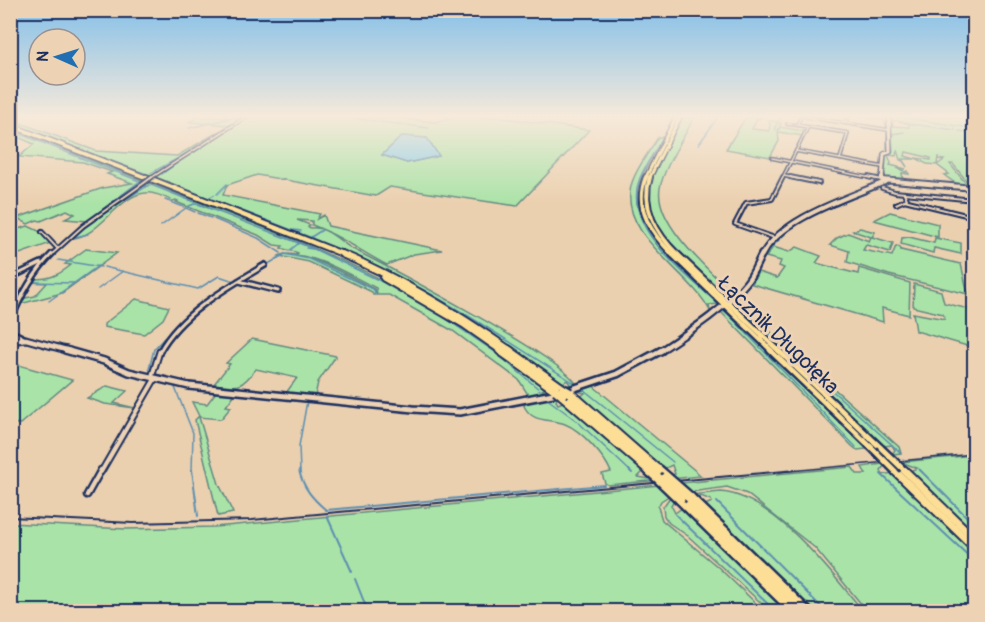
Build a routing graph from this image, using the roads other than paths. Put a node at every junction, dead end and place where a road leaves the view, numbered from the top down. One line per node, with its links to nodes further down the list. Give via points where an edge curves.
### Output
1 (61, 146): 41 (highway, bridge, via 367,269 456,319 563,392)
2 (201, 146): 26 (street, bridge, via 94,218)
3 (662, 146): 32 (main road, Łącznik Długołęka, via 642,182 641,206 646,221 658,239)
4 (798, 146): 7 (street)
5 (844, 146): 9 (street)
6 (890, 146): 11 (street)
7 (796, 151): 9 (street); 10 (street)
8 (772, 158): 10 (street)
9 (840, 159): 11 (street)
10 (791, 162): 12 (street); 13 (street)
11 (882, 167): 13 (street)
12 (784, 176): 15 (street); 25 (street, via 772,199 746,203 735,224)
13 (882, 180): 14 (street)
14 (887, 181): 17 (street); 25 (street, via 796,221)
15 (819, 183)
16 (882, 188): 19 (street)
17 (972, 188): 18 (street)
18 (975, 192)
19 (904, 193): 20 (street); 21 (street)
20 (904, 200): 22 (street); 23 (street)
21 (975, 200)
22 (896, 204)
23 (975, 217)
24 (42, 232): 26 (street)
25 (776, 239): 32 (street, via 765,249 747,282)
26 (57, 248): 27 (street)
27 (42, 263): 29 (street); 33 (street)
28 (265, 265): 30 (street)
29 (10, 278)
30 (238, 281): 31 (street); 38 (street, via 208,301 166,343 157,356)
31 (278, 291)
32 (725, 303): 38 (street, via 669,348 632,368 572,389 460,412 189,386); 39 (main road, Łącznik Długołęka, bridge)
33 (12, 315): 34 (street)
34 (10, 323)
35 (10, 330): 36 (street)
36 (26, 339): 37 (street); 38 (street)
37 (10, 341)
38 (153, 378): 40 (street)
39 (899, 470): 42 (main road, Łącznik Długołęka); 43 (main road, Łącznik Długołęka)
40 (87, 495)
41 (685, 499): 44 (highway); 45 (highway)
42 (975, 538)
43 (975, 547)
44 (795, 612)
45 (807, 612)

